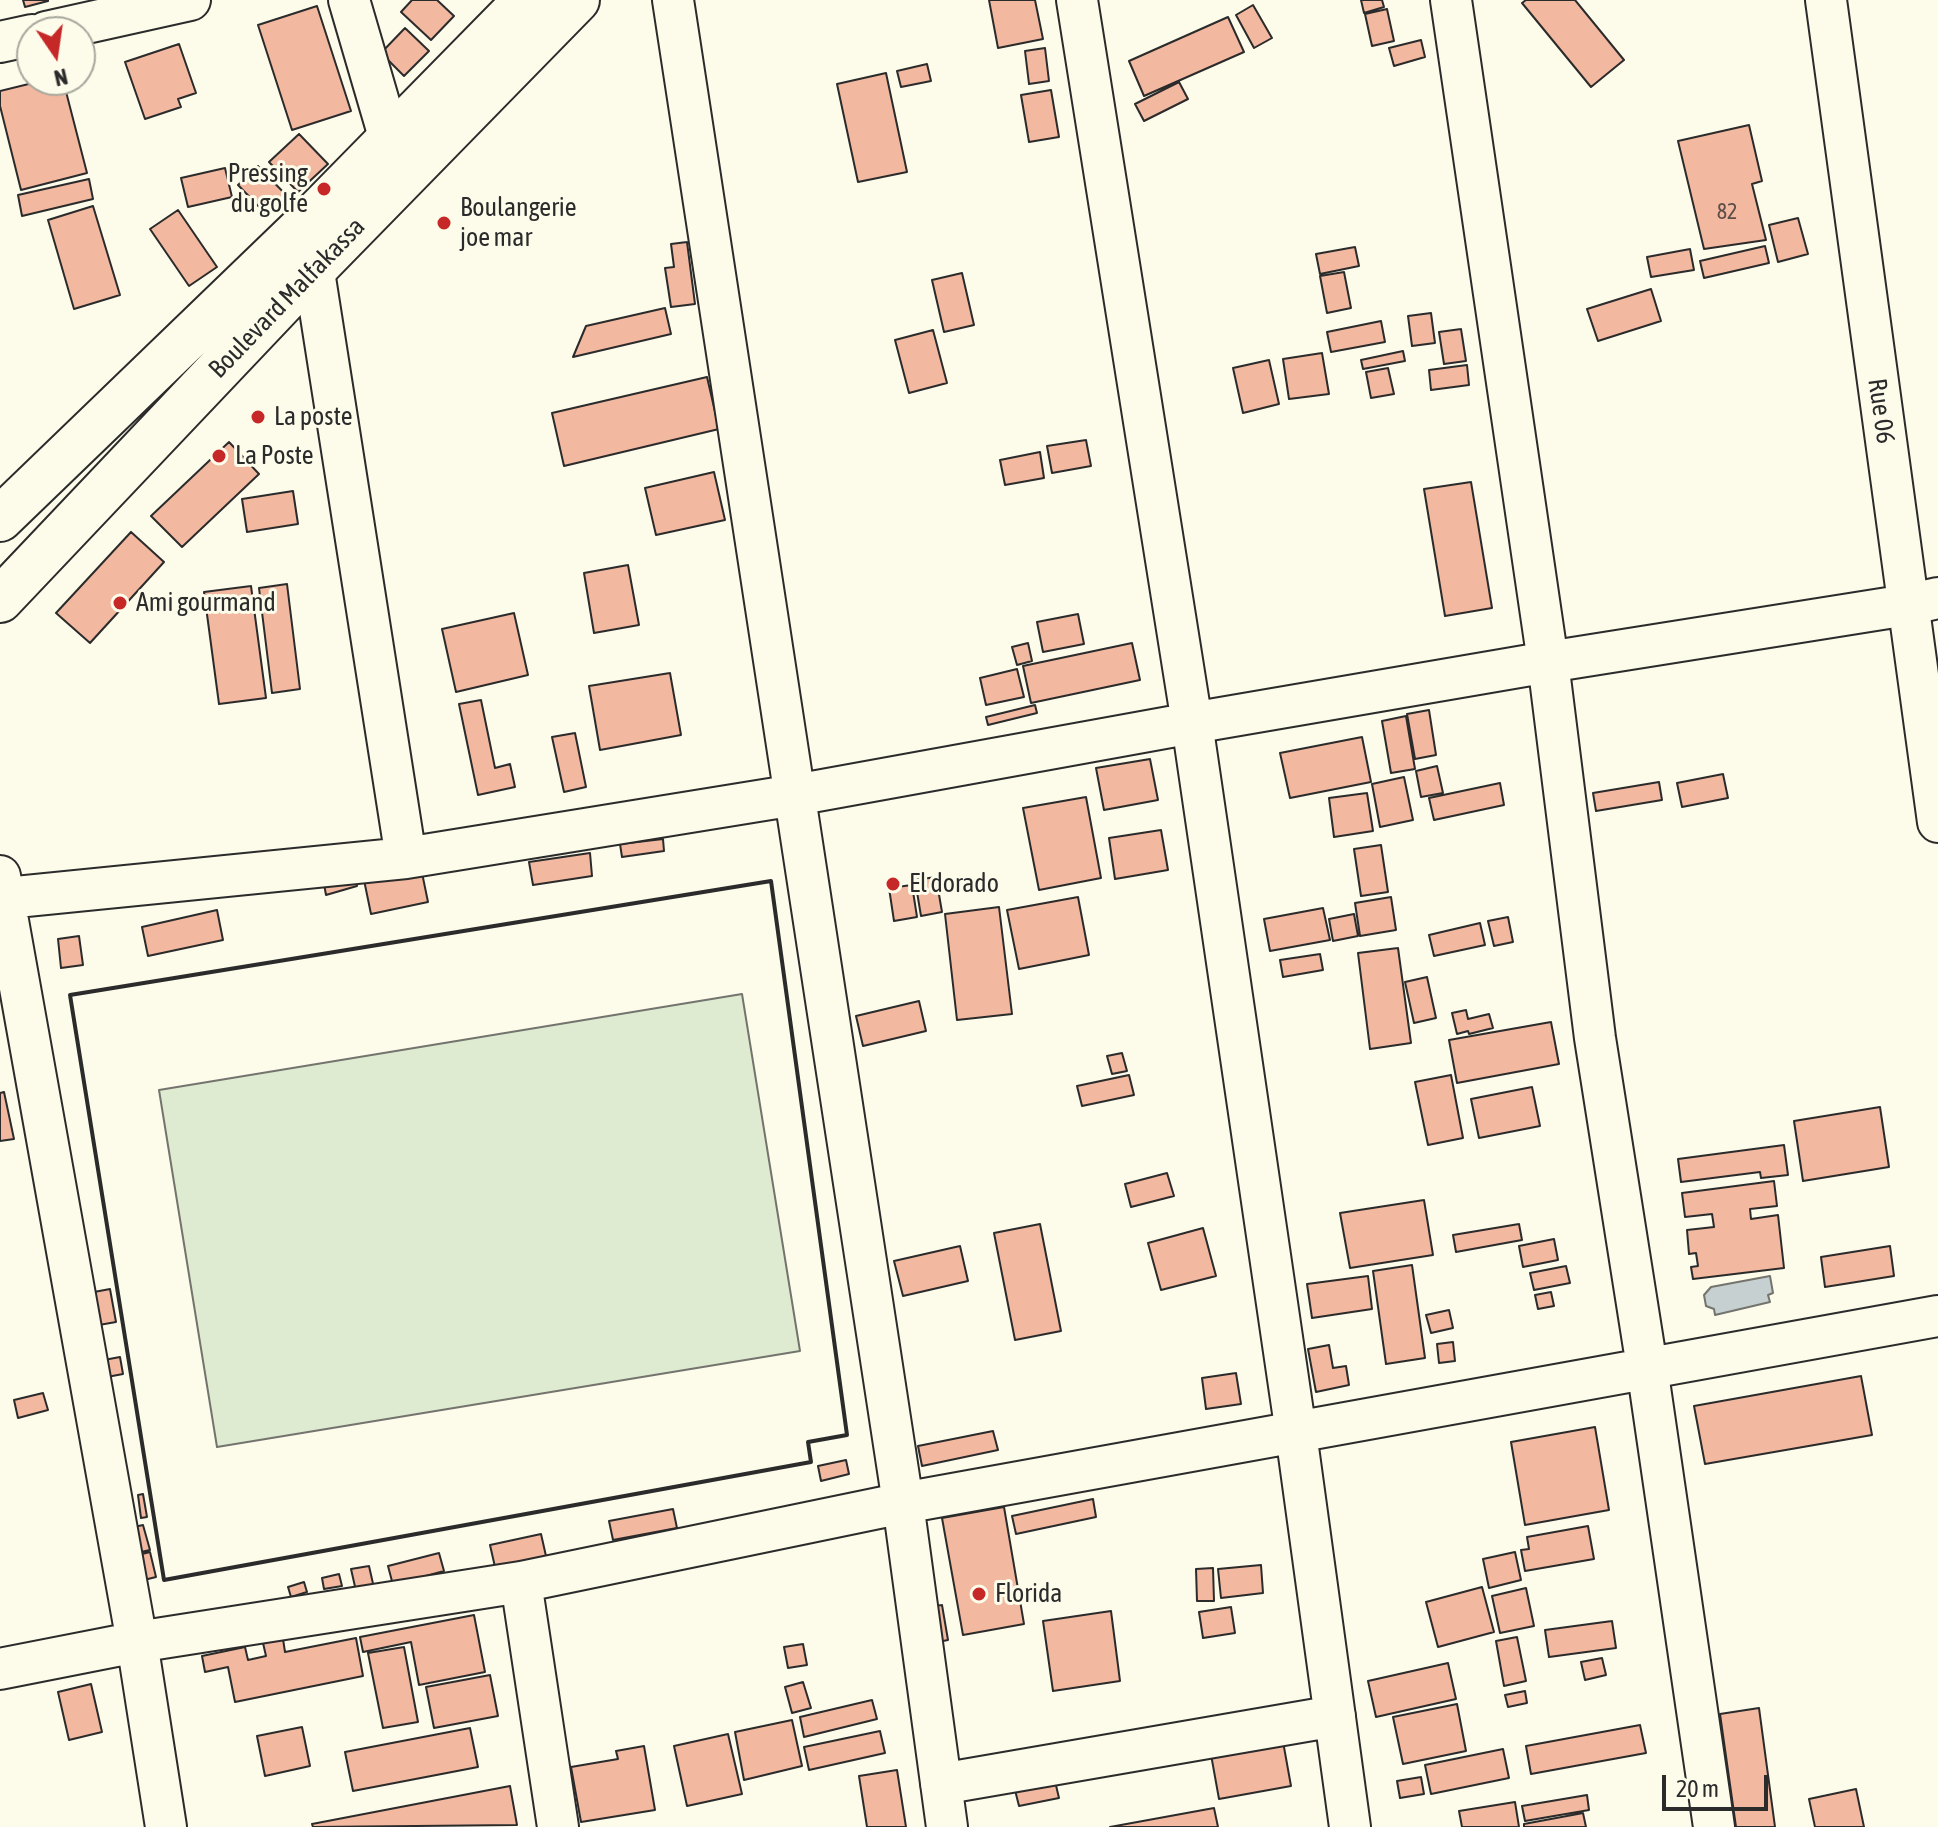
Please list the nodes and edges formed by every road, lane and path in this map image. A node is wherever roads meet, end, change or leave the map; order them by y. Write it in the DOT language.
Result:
graph roads {
  1 [pos="190,0"];
  2 [pos="349,0"];
  3 [pos="526,0"];
  4 [pos="577,0"];
  5 [pos="673,0"];
  6 [pos="1077,0"];
  7 [pos="1451,0"];
  8 [pos="1826,0"];
  9 [pos="96,21"];
  10 [pos="390,140"];
  11 [pos="307,223"];
  12 [pos="312,271"];
  13 [pos="0,519"];
  14 [pos="0,600"];
  15 [pos="1923,602"];
  16 [pos="1548,662"];
  17 [pos="1192,723"];
  18 [pos="795,795"];
  19 [pos="1938,822"];
  20 [pos="406,858"];
  21 [pos="3,887"];
  22 [pos="1938,1316"];
  23 [pos="1647,1367"];
  24 [pos="1296,1433"];
  25 [pos="903,1503"];
  26 [pos="521,1582"];
  27 [pos="137,1642"];
  28 [pos="0,1669"];
  29 [pos="1335,1716"];
  30 [pos="941,1784"];
  31 [pos="166,1827"];
  32 [pos="558,1827"];
  33 [pos="947,1827"];
  34 [pos="1350,1827"];
  35 [pos="1714,1827"];
  1 -- 9 [label="street"];
  2 -- 10 [label="street"];
  3 -- 10 [label="main road, Boulevard Malfakassa"];
  4 -- 12 [label="main road, Boulevard Malfakassa"];
  5 -- 18 [label="street"];
  6 -- 17 [label="street"];
  7 -- 16 [label="street"];
  8 -- 15 [label="street, Rue 06"];
  10 -- 11 [label="main road, Boulevard Malfakassa"];
  11 -- 12 [label="street"];
  11 -- 13 [label="main road, Boulevard Malfakassa"];
  12 -- 14 [label="main road, Boulevard Malfakassa"];
  12 -- 20 [label="street"];
  15 -- 16 [label="street"];
  15 -- 19 [label="street, Rue 06"];
  16 -- 17 [label="street"];
  16 -- 23 [label="street"];
  17 -- 18 [label="street"];
  17 -- 24 [label="street"];
  18 -- 20 [label="street"];
  18 -- 25 [label="street"];
  20 -- 21 [label="street"];
  21 -- 27 [label="street"];
  22 -- 23 [label="street"];
  23 -- 24 [label="street"];
  23 -- 35 [label="street"];
  24 -- 25 [label="street"];
  24 -- 29 [label="street"];
  25 -- 26 [label="street"];
  25 -- 30 [label="street"];
  26 -- 27 [label="street"];
  26 -- 32 [label="street"];
  27 -- 28 [label="street"];
  27 -- 31 [label="street"];
  29 -- 30 [label="street"];
  29 -- 34 [label="street"];
  30 -- 33 [label="street"];
}
